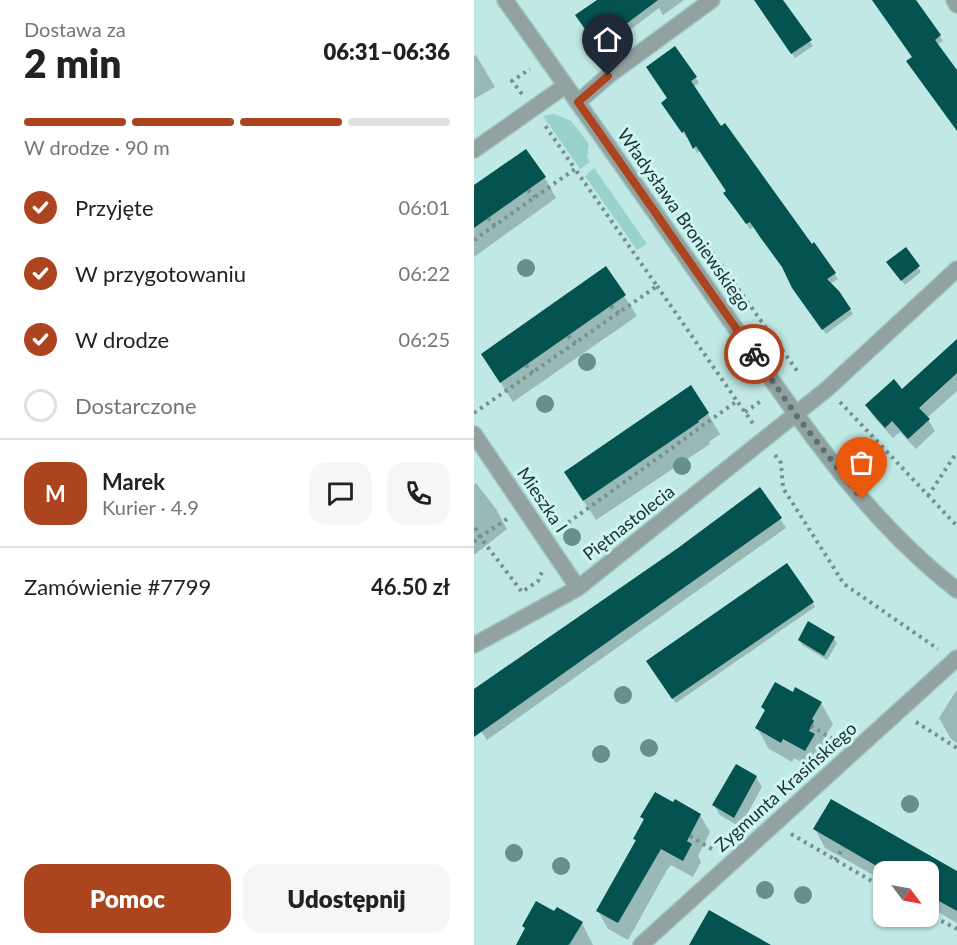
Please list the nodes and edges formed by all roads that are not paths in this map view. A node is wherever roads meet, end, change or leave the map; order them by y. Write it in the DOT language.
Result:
graph roads {
  1 [pos="505,0"];
  2 [pos="711,0"];
  3 [pos="954,0"];
  4 [pos="957,5"];
  5 [pos="565,86"];
  6 [pos="578,102"];
  7 [pos="474,150"];
  8 [pos="957,269"];
  9 [pos="796,415"];
  10 [pos="474,434"];
  11 [pos="579,588"];
  12 [pos="957,590"];
  13 [pos="474,645"];
  14 [pos="951,656"];
  15 [pos="641,945"];
  1 -- 5 [label="street, Władysława Broniewskiego"];
  2 -- 6 [label="street"];
  3 -- 4 [label="street"];
  5 -- 6 [label="street, Władysława Broniewskiego"];
  5 -- 7 [label="street"];
  6 -- 9 [label="street, Władysława Broniewskiego"];
  8 -- 9 [label="street, Piętnastolecia"];
  9 -- 11 [label="street, Piętnastolecia"];
  9 -- 12 [label="street, Władysława Broniewskiego"];
  10 -- 11 [label="street, Mieszka I"];
  11 -- 13 [label="street, Piętnastolecia"];
  14 -- 15 [label="street, Zygmunta Krasińskiego"];
}
